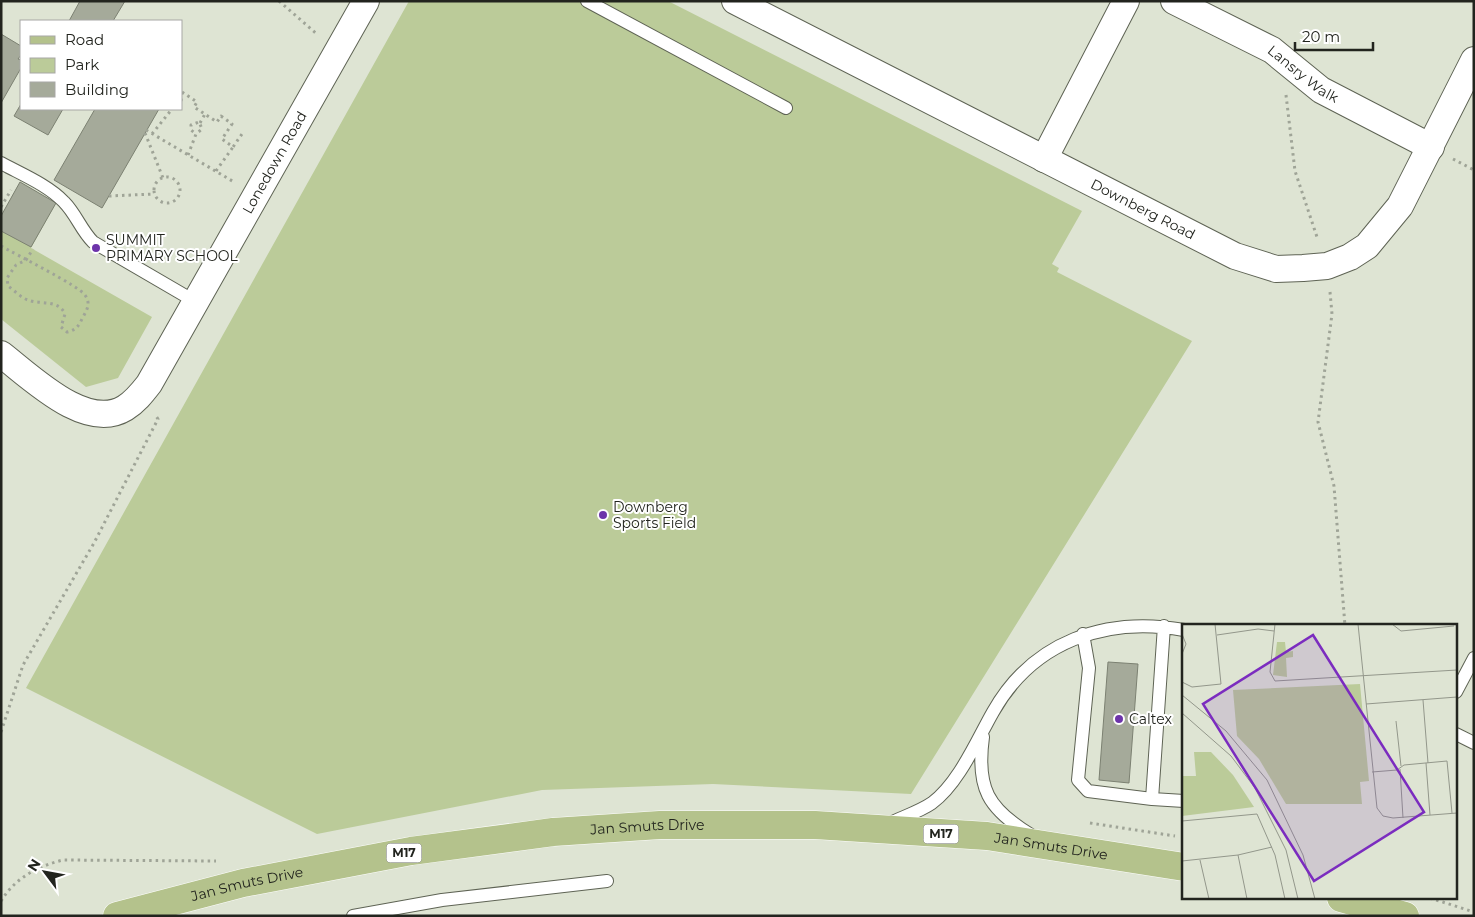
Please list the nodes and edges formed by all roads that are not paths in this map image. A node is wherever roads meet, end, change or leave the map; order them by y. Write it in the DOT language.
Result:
graph roads {
  1 [pos="366,1"];
  2 [pos="735,1"];
  3 [pos="1126,1"];
  4 [pos="1174,1"];
  5 [pos="596,3"];
  6 [pos="1474,60"];
  7 [pos="786,108"];
  8 [pos="1431,147"];
  9 [pos="1044,159"];
  10 [pos="1,163"];
  11 [pos="196,302"];
  12 [pos="1,354"];
  13 [pos="1164,626"];
  14 [pos="1182,630"];
  15 [pos="1083,634"];
  16 [pos="1474,658"];
  17 [pos="1458,688"];
  18 [pos="984,732"];
  19 [pos="1458,735"];
  20 [pos="1474,744"];
  21 [pos="1152,799"];
  22 [pos="1182,801"];
  23 [pos="876,830"];
  24 [pos="1045,844"];
  25 [pos="1182,867"];
  26 [pos="607,881"];
  27 [pos="1347,900"];
  28 [pos="117,916"];
  29 [pos="353,916"];
  30 [pos="1405,916"];
  1 -- 11 [label="street, Lonedown Road"];
  2 -- 9 [label="street, Downberg Road"];
  3 -- 9 [label="street"];
  4 -- 8 [label="street, Lansry Walk"];
  5 -- 7 [label="lane"];
  6 -- 8 [label="street, Downberg Road"];
  8 -- 9 [label="street, Downberg Road"];
  10 -- 11 [label="lane"];
  11 -- 12 [label="street, Lonedown Road"];
  13 -- 14 [label="lane"];
  13 -- 15 [label="lane"];
  13 -- 21 [label="lane"];
  15 -- 18 [label="lane"];
  15 -- 21 [label="lane"];
  16 -- 17 [label="lane"];
  18 -- 23 [label="lane"];
  18 -- 24 [label="lane"];
  19 -- 20 [label="lane"];
  21 -- 22 [label="lane"];
  23 -- 24 [label="main road, Jan Smuts Drive / M17"];
  23 -- 28 [label="main road, Jan Smuts Drive / M17"];
  24 -- 25 [label="main road, Jan Smuts Drive / M17"];
  26 -- 29 [label="lane"];
  27 -- 30 [label="main road"];
}
